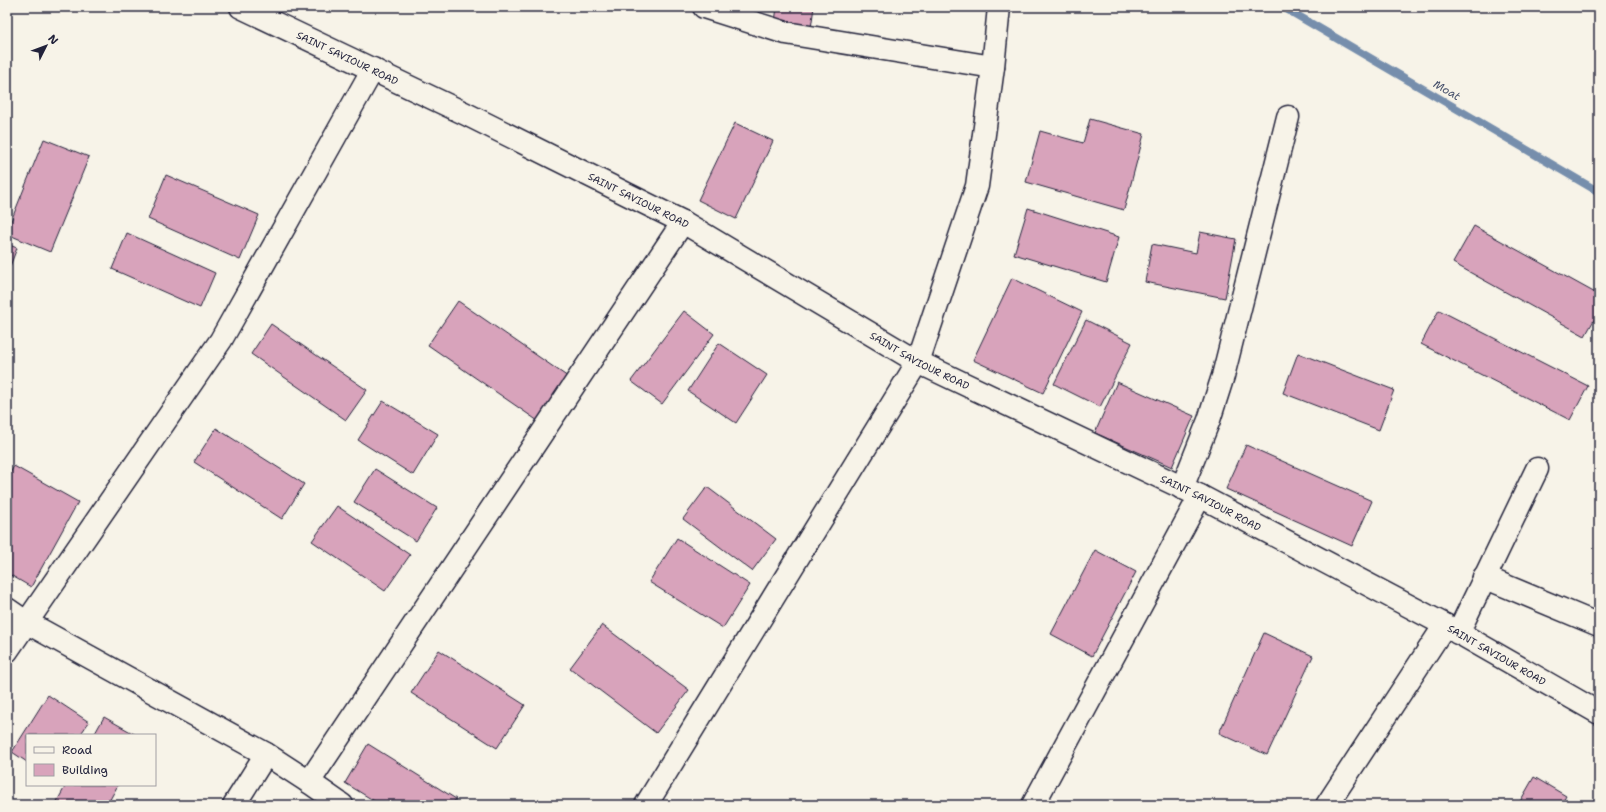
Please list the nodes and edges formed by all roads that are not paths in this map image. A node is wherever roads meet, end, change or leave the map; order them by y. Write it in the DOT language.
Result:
graph roads {
  1 [pos="241,7"];
  2 [pos="704,7"];
  3 [pos="999,7"];
  4 [pos="993,67"];
  5 [pos="373,69"];
  6 [pos="1288,117"];
  7 [pos="683,222"];
  8 [pos="918,362"];
  9 [pos="1538,468"];
  10 [pos="1191,492"];
  11 [pos="1484,577"];
  12 [pos="7,609"];
  13 [pos="26,622"];
  14 [pos="1599,625"];
  15 [pos="1452,629"];
  16 [pos="7,651"];
  17 [pos="1599,713"];
  18 [pos="266,754"];
  19 [pos="309,782"];
  20 [pos="234,805"];
  21 [pos="342,805"];
  22 [pos="646,805"];
  23 [pos="1033,805"];
  24 [pos="1327,805"];
  1 -- 5 [label="street, SAINT SAVIOUR ROAD"];
  2 -- 4 [label="street"];
  3 -- 4 [label="street"];
  4 -- 8 [label="street"];
  5 -- 7 [label="street, SAINT SAVIOUR ROAD"];
  5 -- 13 [label="street"];
  6 -- 10 [label="street"];
  7 -- 8 [label="street, SAINT SAVIOUR ROAD"];
  7 -- 19 [label="street"];
  8 -- 10 [label="street, SAINT SAVIOUR ROAD"];
  8 -- 22 [label="street"];
  9 -- 11 [label="street"];
  10 -- 15 [label="street, SAINT SAVIOUR ROAD"];
  10 -- 23 [label="street"];
  11 -- 14 [label="street"];
  11 -- 15 [label="street"];
  12 -- 13 [label="street"];
  13 -- 16 [label="street"];
  13 -- 18 [label="street"];
  15 -- 17 [label="street, SAINT SAVIOUR ROAD"];
  15 -- 24 [label="street"];
  18 -- 19 [label="street"];
  18 -- 20 [label="street"];
  19 -- 21 [label="street"];
}
